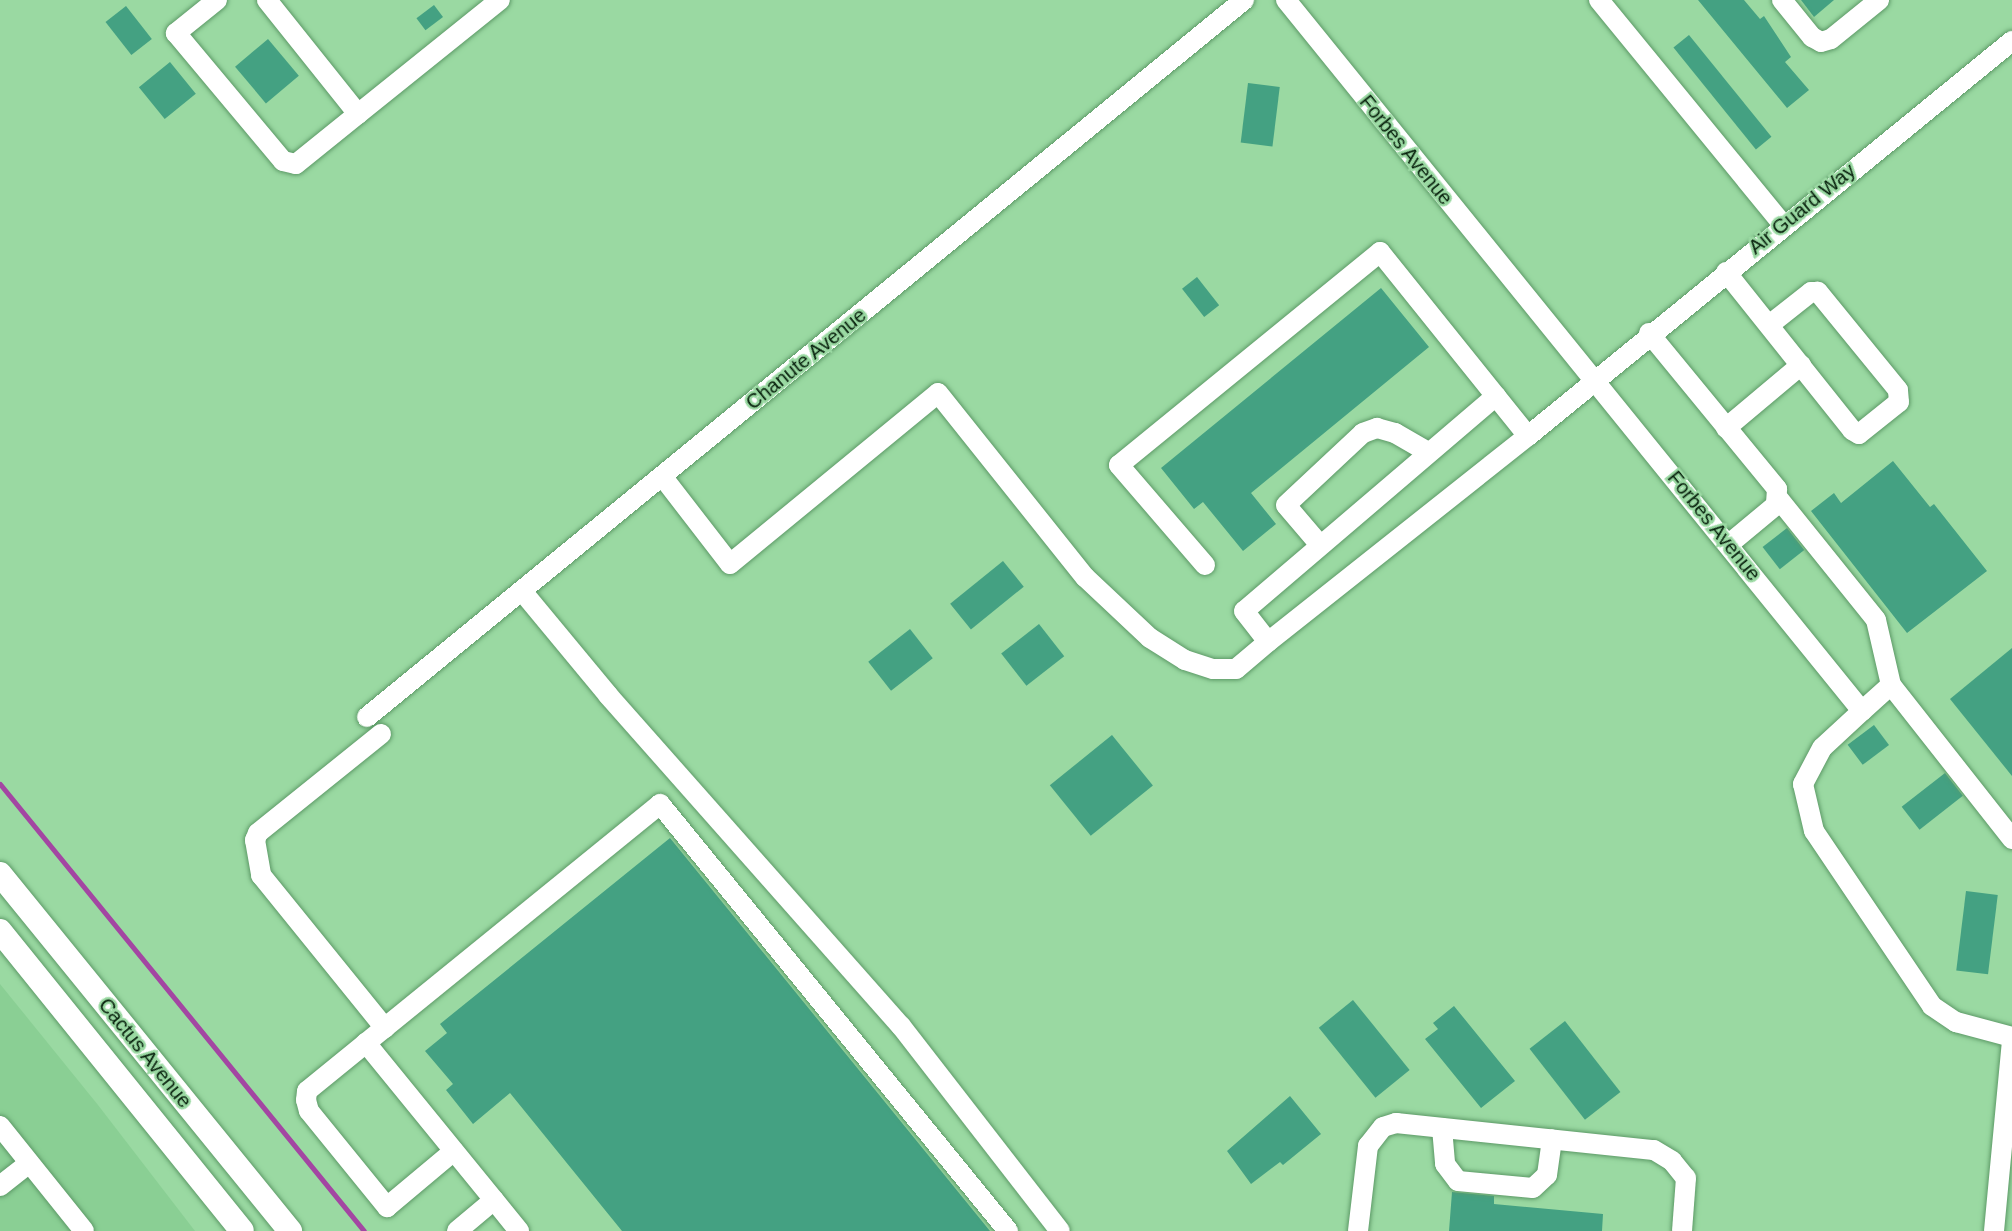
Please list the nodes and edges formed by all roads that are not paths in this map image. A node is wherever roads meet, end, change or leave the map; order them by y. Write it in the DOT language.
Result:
graph roads {
  1 [pos="217,0"];
  2 [pos="267,0"];
  3 [pos="500,0"];
  4 [pos="1244,0"];
  5 [pos="1286,0"];
  6 [pos="1782,0"];
  7 [pos="1879,0"];
  8 [pos="1609,3"];
  9 [pos="2012,41"];
  10 [pos="358,114"];
  11 [pos="1783,225"];
  12 [pos="1726,272"];
  13 [pos="1769,325"];
  14 [pos="1649,333"];
  15 [pos="1801,365"];
  16 [pos="1594,380"];
  17 [pos="1496,396"];
  18 [pos="1726,428"];
  19 [pos="1527,436"];
  20 [pos="1429,453"];
  21 [pos="662,476"];
  22 [pos="1778,498"];
  23 [pos="1729,544"];
  24 [pos="1320,545"];
  25 [pos="1205,565"];
  26 [pos="522,591"];
  27 [pos="1268,642"];
  28 [pos="1891,685"];
  29 [pos="1862,711"];
  30 [pos="367,717"];
  31 [pos="381,734"];
  32 [pos="2012,839"];
  33 [pos="0,874"];
  34 [pos="0,931"];
  35 [pos="385,1028"];
  36 [pos="2012,1039"];
  37 [pos="366,1043"];
  38 [pos="0,1126"];
  39 [pos="1442,1128"];
  40 [pos="1552,1139"];
  41 [pos="454,1151"];
  42 [pos="29,1162"];
  43 [pos="0,1186"];
  44 [pos="494,1200"];
  45 [pos="84,1231"];
  46 [pos="242,1231"];
  47 [pos="290,1231"];
  48 [pos="456,1231"];
  49 [pos="519,1231"];
  50 [pos="1008,1231"];
  51 [pos="1060,1231"];
  52 [pos="1358,1231"];
  53 [pos="1682,1231"];
  54 [pos="1994,1231"];
  1 -- 10 [label="street"];
  2 -- 10 [label="street"];
  3 -- 10 [label="street"];
  4 -- 21 [label="street, Chanute Avenue"];
  5 -- 16 [label="street, Forbes Avenue"];
  6 -- 7 [label="street"];
  8 -- 11 [label="street"];
  9 -- 11 [label="street, Air Guard Way"];
  11 -- 12 [label="street, Air Guard Way"];
  12 -- 13 [label="street"];
  12 -- 14 [label="street, Air Guard Way"];
  13 -- 15 [label="street"];
  13 -- 15 [label="street"];
  14 -- 16 [label="street, Air Guard Way"];
  14 -- 18 [label="street"];
  15 -- 18 [label="street"];
  16 -- 19 [label="street, Air Guard Way"];
  16 -- 23 [label="street, Forbes Avenue"];
  17 -- 19 [label="street"];
  17 -- 20 [label="street"];
  17 -- 25 [label="street"];
  18 -- 22 [label="street"];
  19 -- 27 [label="street, Air Guard Way"];
  20 -- 24 [label="street"];
  20 -- 24 [label="street"];
  21 -- 26 [label="street, Chanute Avenue"];
  21 -- 27 [label="street, Air Guard Way"];
  22 -- 23 [label="street"];
  22 -- 28 [label="street"];
  23 -- 29 [label="street, Forbes Avenue"];
  24 -- 27 [label="street"];
  26 -- 30 [label="street, Chanute Avenue"];
  26 -- 51 [label="street"];
  28 -- 29 [label="street"];
  28 -- 32 [label="street"];
  29 -- 36 [label="street"];
  31 -- 35 [label="street"];
  33 -- 47 [label="main road, Cactus Avenue"];
  34 -- 46 [label="main road, Cactus Avenue"];
  35 -- 37 [label="street"];
  35 -- 50 [label="street"];
  36 -- 54 [label="street"];
  37 -- 41 [label="street"];
  37 -- 41 [label="street"];
  38 -- 42 [label="street"];
  39 -- 40 [label="street"];
  39 -- 40 [label="street"];
  39 -- 52 [label="street"];
  40 -- 53 [label="street"];
  41 -- 44 [label="street"];
  42 -- 43 [label="street"];
  42 -- 45 [label="street"];
  44 -- 48 [label="street"];
  44 -- 49 [label="street"];
}
